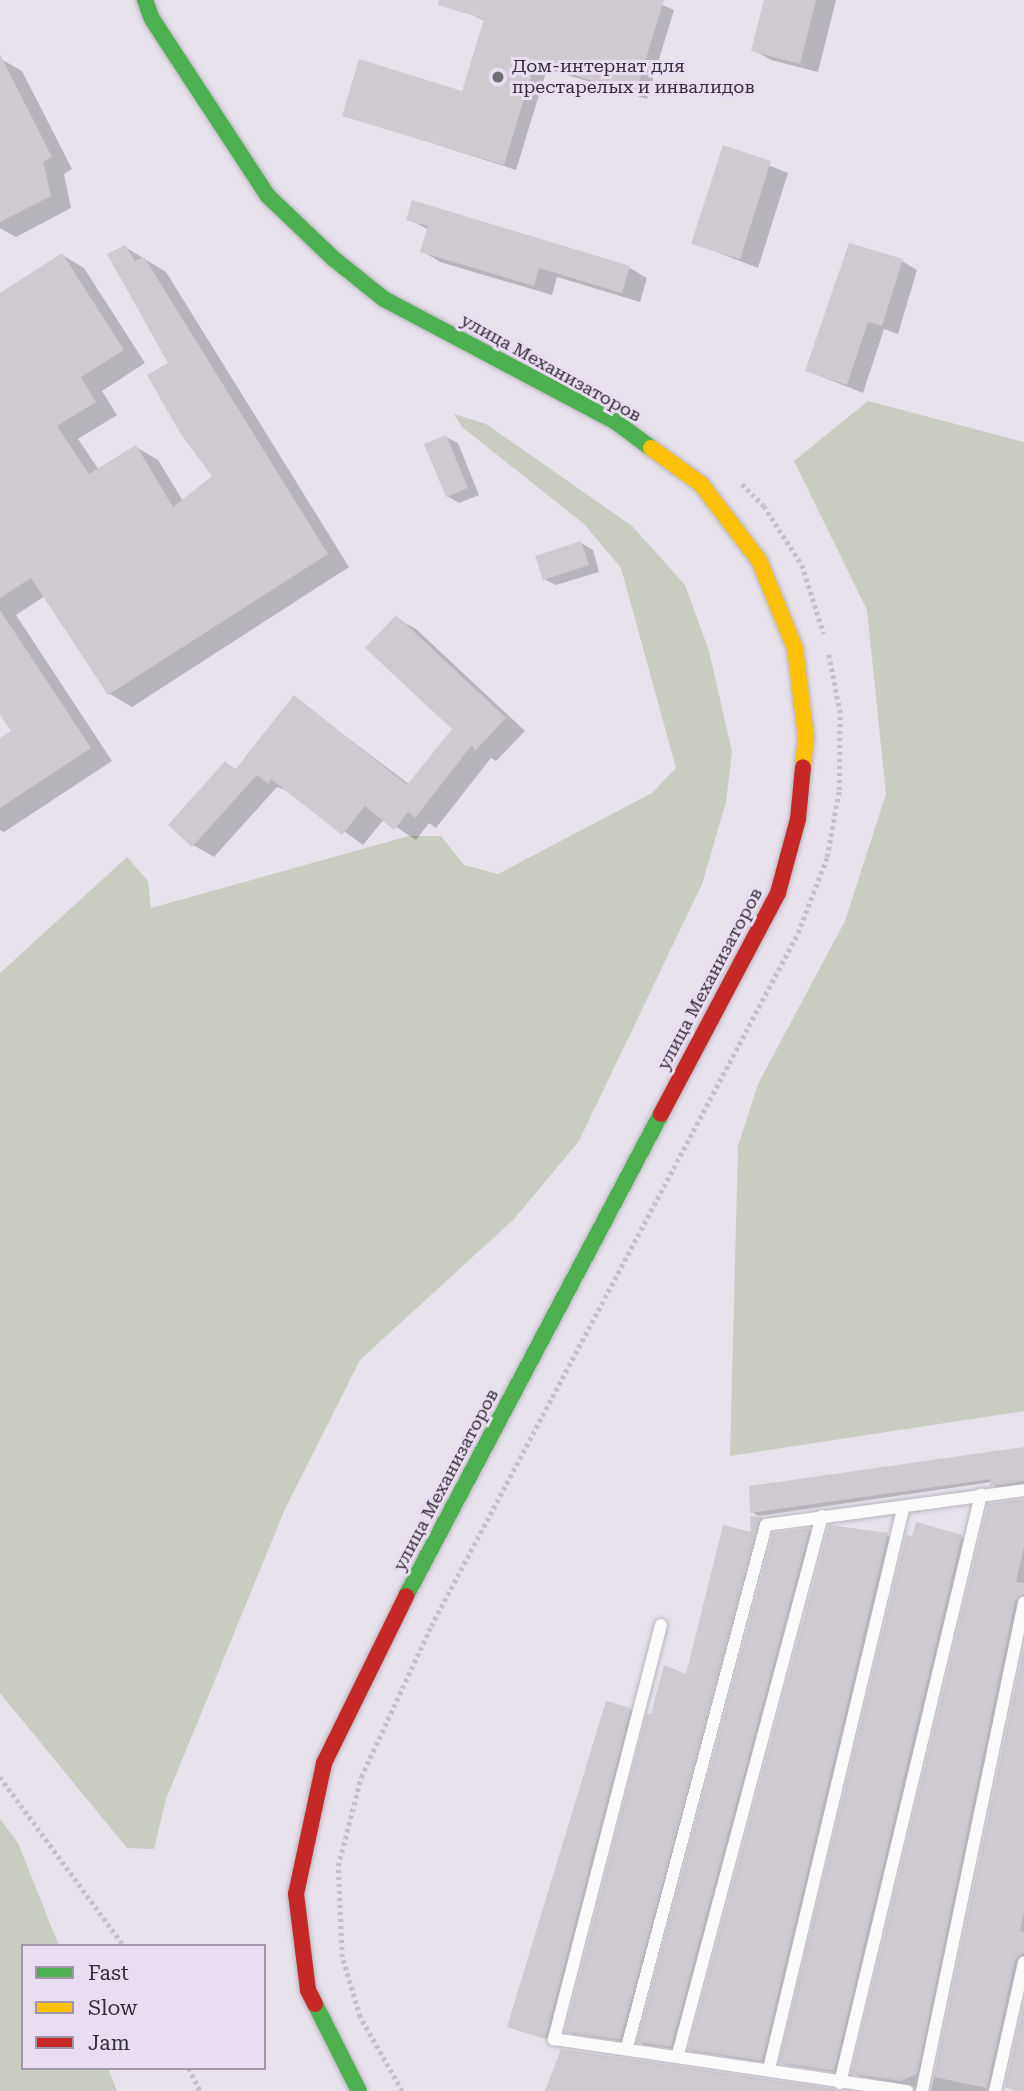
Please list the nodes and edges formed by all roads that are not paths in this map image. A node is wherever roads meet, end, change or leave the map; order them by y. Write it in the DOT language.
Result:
graph roads {
  1 [pos="145,0"];
  2 [pos="1024,1490"];
  3 [pos="981,1495"];
  4 [pos="903,1509"];
  5 [pos="822,1516"];
  6 [pos="1024,1603"];
  7 [pos="661,1625"];
  8 [pos="1024,1962"];
  9 [pos="627,2047"];
  10 [pos="678,2054"];
  11 [pos="769,2069"];
  12 [pos="840,2083"];
  13 [pos="359,2091"];
  14 [pos="906,2091"];
  15 [pos="922,2091"];
  16 [pos="995,2091"];
  1 -- 13 [label="main road, улица Механизаторов"];
  2 -- 3 [label="lane"];
  3 -- 4 [label="lane"];
  3 -- 12 [label="lane"];
  4 -- 5 [label="lane"];
  4 -- 11 [label="lane"];
  5 -- 9 [label="lane"];
  5 -- 10 [label="lane"];
  6 -- 15 [label="lane"];
  7 -- 9 [label="lane"];
  8 -- 16 [label="lane"];
  9 -- 10 [label="lane"];
  10 -- 11 [label="lane"];
  11 -- 12 [label="lane"];
  12 -- 14 [label="lane"];
}
